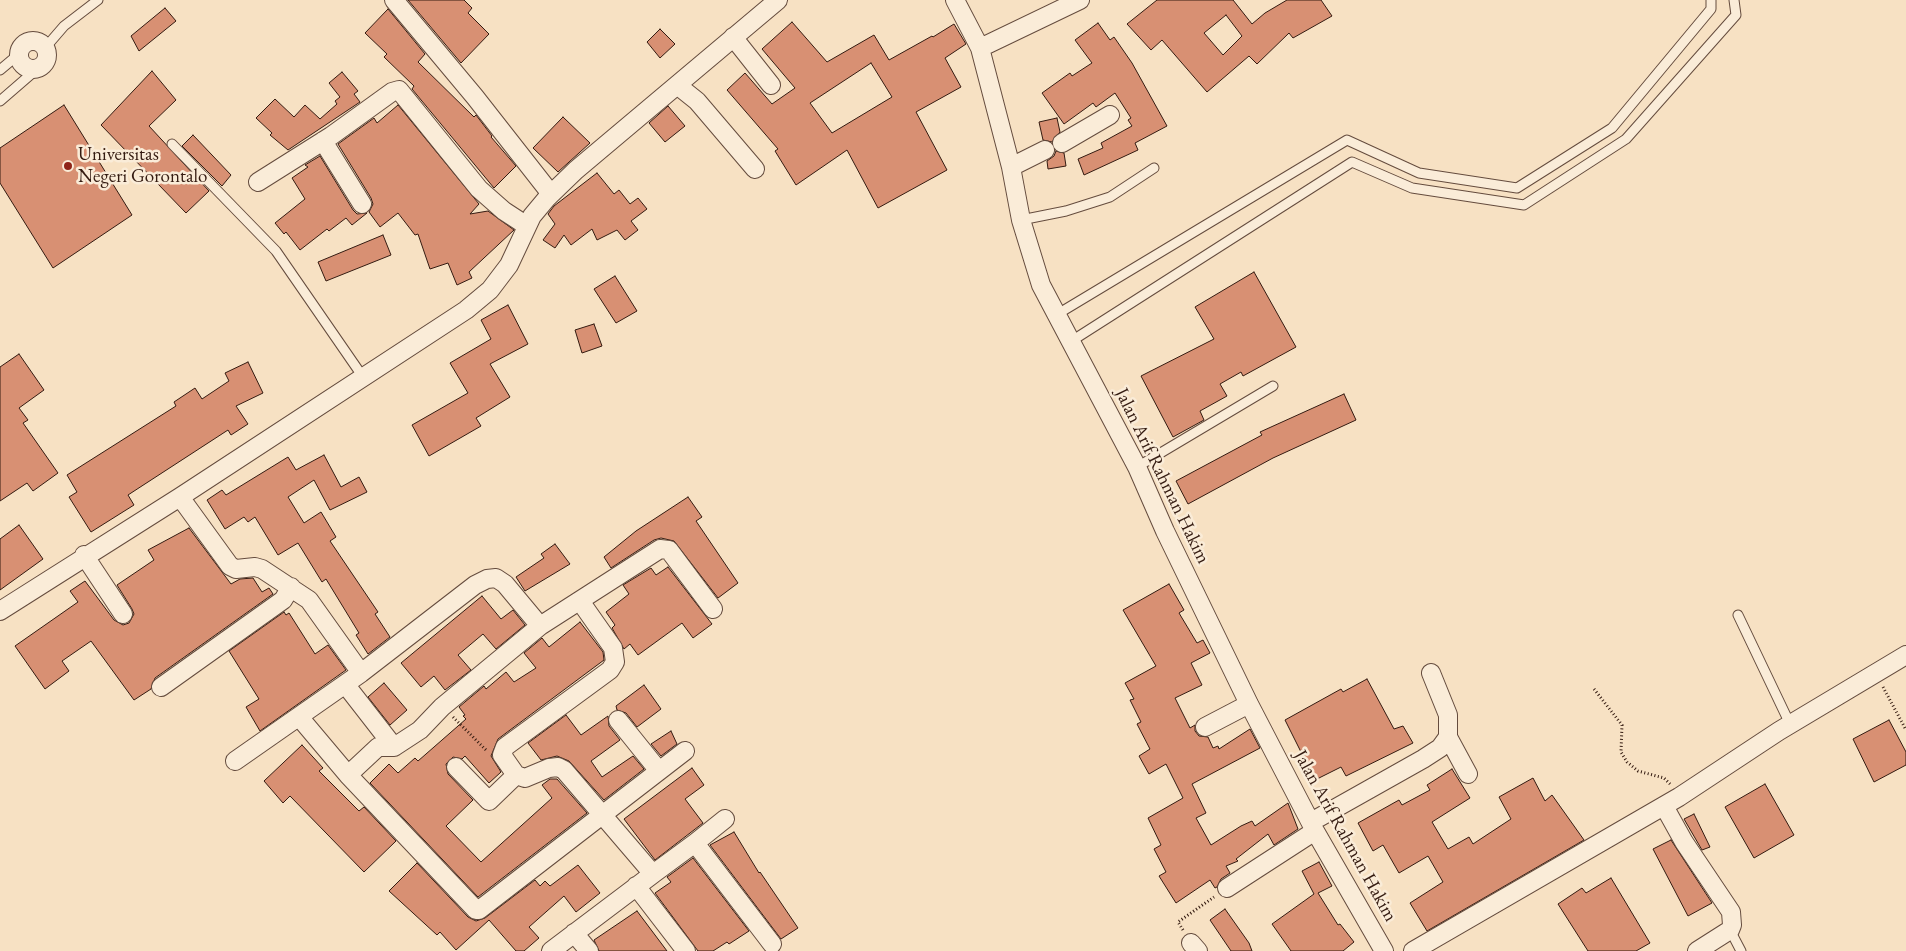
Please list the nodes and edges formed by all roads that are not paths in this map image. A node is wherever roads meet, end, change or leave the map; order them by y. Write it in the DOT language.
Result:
graph roads {
  1 [pos="98,0"];
  2 [pos="394,0"];
  3 [pos="778,0"];
  4 [pos="955,0"];
  5 [pos="1080,0"];
  6 [pos="1711,0"];
  7 [pos="1734,0"];
  8 [pos="733,37"];
  9 [pos="45,48"];
  10 [pos="980,48"];
  11 [pos="19,54"];
  12 [pos="0,70"];
  13 [pos="36,70"];
  14 [pos="677,85"];
  15 [pos="771,85"];
  16 [pos="0,100"];
  17 [pos="1110,116"];
  18 [pos="323,141"];
  19 [pos="1062,143"];
  20 [pos="172,144"];
  21 [pos="1045,150"];
  22 [pos="1011,167"];
  23 [pos="1154,168"];
  24 [pos="754,169"];
  25 [pos="258,182"];
  26 [pos="551,194"];
  27 [pos="362,204"];
  28 [pos="1021,220"];
  29 [pos="527,226"];
  30 [pos="1056,315"];
  31 [pos="1069,342"];
  32 [pos="363,377"];
  33 [pos="1273,386"];
  34 [pos="1137,467"];
  35 [pos="180,497"];
  36 [pos="84,555"];
  37 [pos="291,588"];
  38 [pos="580,601"];
  39 [pos="712,609"];
  40 [pos="0,611"];
  41 [pos="123,614"];
  42 [pos="1738,615"];
  43 [pos="540,626"];
  44 [pos="1906,655"];
  45 [pos="361,673"];
  46 [pos="1430,673"];
  47 [pos="345,684"];
  48 [pos="161,687"];
  49 [pos="1249,704"];
  50 [pos="300,718"];
  51 [pos="618,720"];
  52 [pos="1790,724"];
  53 [pos="1205,727"];
  54 [pos="1448,737"];
  55 [pos="394,747"];
  56 [pos="685,751"];
  57 [pos="234,761"];
  58 [pos="456,767"];
  59 [pos="512,769"];
  60 [pos="659,771"];
  61 [pos="348,774"];
  62 [pos="1468,774"];
  63 [pos="1664,806"];
  64 [pos="602,815"];
  65 [pos="725,819"];
  66 [pos="1313,827"];
  67 [pos="695,843"];
  68 [pos="653,874"];
  69 [pos="636,886"];
  70 [pos="1227,888"];
  71 [pos="1730,930"];
  72 [pos="574,933"];
  73 [pos="772,944"];
  74 [pos="551,951"];
  75 [pos="589,951"];
  76 [pos="686,951"];
  77 [pos="1384,951"];
  78 [pos="1413,951"];
  79 [pos="1697,951"];
  80 [pos="1741,951"];
  1 -- 9 [label="lane"];
  2 -- 26 [label="street"];
  3 -- 8 [label="street"];
  4 -- 10 [label="street, Jalan Arif Rahman Hakim"];
  5 -- 10 [label="street"];
  6 -- 30 [label="lane"];
  7 -- 31 [label="lane"];
  8 -- 14 [label="street"];
  8 -- 15 [label="street"];
  9 -- 11 [label="street"];
  9 -- 13 [label="street"];
  10 -- 22 [label="street, Jalan Arif Rahman Hakim"];
  11 -- 12 [label="lane"];
  11 -- 13 [label="street"];
  13 -- 16 [label="lane"];
  14 -- 24 [label="street"];
  14 -- 26 [label="street"];
  17 -- 19 [label="street"];
  18 -- 25 [label="street"];
  18 -- 27 [label="street"];
  18 -- 29 [label="street"];
  20 -- 32 [label="lane"];
  21 -- 22 [label="street"];
  22 -- 28 [label="street, Jalan Arif Rahman Hakim"];
  23 -- 28 [label="lane"];
  26 -- 29 [label="street"];
  28 -- 30 [label="street, Jalan Arif Rahman Hakim"];
  29 -- 32 [label="street"];
  30 -- 31 [label="street, Jalan Arif Rahman Hakim"];
  31 -- 34 [label="street, Jalan Arif Rahman Hakim"];
  32 -- 35 [label="street"];
  33 -- 34 [label="lane"];
  34 -- 49 [label="street, Jalan Arif Rahman Hakim"];
  35 -- 36 [label="street"];
  35 -- 37 [label="street"];
  36 -- 40 [label="street"];
  36 -- 41 [label="street"];
  37 -- 45 [label="street"];
  37 -- 48 [label="street"];
  38 -- 39 [label="street"];
  38 -- 43 [label="street"];
  38 -- 59 [label="street"];
  42 -- 52 [label="lane"];
  43 -- 45 [label="street"];
  43 -- 55 [label="street"];
  44 -- 52 [label="street"];
  45 -- 47 [label="street"];
  46 -- 54 [label="street"];
  47 -- 50 [label="street"];
  47 -- 55 [label="street"];
  49 -- 53 [label="street"];
  49 -- 66 [label="street, Jalan Arif Rahman Hakim"];
  50 -- 57 [label="street"];
  50 -- 61 [label="street"];
  51 -- 60 [label="street"];
  52 -- 63 [label="street"];
  54 -- 62 [label="street"];
  54 -- 66 [label="street"];
  55 -- 61 [label="street"];
  56 -- 60 [label="street"];
  58 -- 59 [label="street"];
  59 -- 64 [label="street"];
  60 -- 64 [label="street"];
  61 -- 64 [label="street"];
  63 -- 71 [label="street"];
  63 -- 78 [label="street"];
  64 -- 68 [label="street"];
  65 -- 67 [label="street"];
  66 -- 70 [label="street"];
  66 -- 77 [label="street, Jalan Arif Rahman Hakim"];
  67 -- 68 [label="street"];
  67 -- 73 [label="street"];
  68 -- 69 [label="street"];
  69 -- 72 [label="street"];
  69 -- 76 [label="street"];
  71 -- 79 [label="street"];
  71 -- 80 [label="lane"];
  72 -- 74 [label="street"];
  72 -- 75 [label="street"];
}
